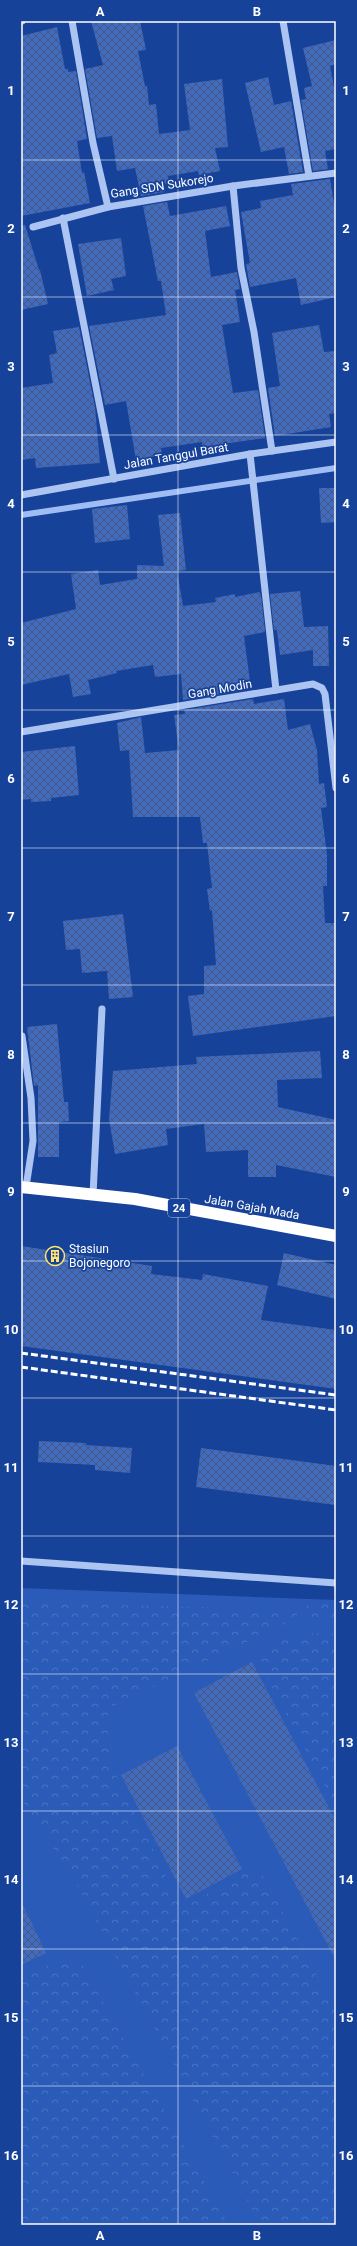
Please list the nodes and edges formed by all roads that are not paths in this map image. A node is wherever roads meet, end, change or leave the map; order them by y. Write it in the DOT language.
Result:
graph roads {
  1 [pos="72,21"];
  2 [pos="283,21"];
  3 [pos="336,173"];
  4 [pos="309,176"];
  5 [pos="233,186"];
  6 [pos="108,207"];
  7 [pos="63,218"];
  8 [pos="32,227"];
  9 [pos="336,442"];
  10 [pos="272,451"];
  11 [pos="250,454"];
  12 [pos="114,479"];
  13 [pos="21,495"];
  14 [pos="276,690"];
  15 [pos="21,732"];
  16 [pos="336,788"];
  17 [pos="102,1009"];
  18 [pos="22,1036"];
  19 [pos="23,1187"];
  20 [pos="93,1195"];
  21 [pos="336,1236"];
  22 [pos="21,1561"];
  23 [pos="336,1583"];
  1 -- 6 [label="street, Gang SDN Sukorejo"];
  2 -- 4 [label="street"];
  3 -- 4 [label="street, Gang SDN Sukorejo"];
  4 -- 5 [label="street, Gang SDN Sukorejo"];
  5 -- 6 [label="street, Gang SDN Sukorejo"];
  5 -- 10 [label="street"];
  6 -- 7 [label="street"];
  7 -- 8 [label="street"];
  7 -- 12 [label="street"];
  9 -- 10 [label="street, Jalan Tanggul Barat"];
  10 -- 11 [label="street, Jalan Tanggul Barat"];
  11 -- 12 [label="street, Jalan Tanggul Barat"];
  11 -- 14 [label="street"];
  12 -- 13 [label="street, Jalan Tanggul Barat"];
  14 -- 15 [label="street, Gang Modin"];
  14 -- 16 [label="street, Gang Modin"];
  17 -- 20 [label="street"];
  18 -- 19 [label="street"];
  19 -- 20 [label="highway, Jalan Gajah Mada / 24"];
  20 -- 21 [label="highway, Jalan Gajah Mada / 24"];
  22 -- 23 [label="street"];
}
